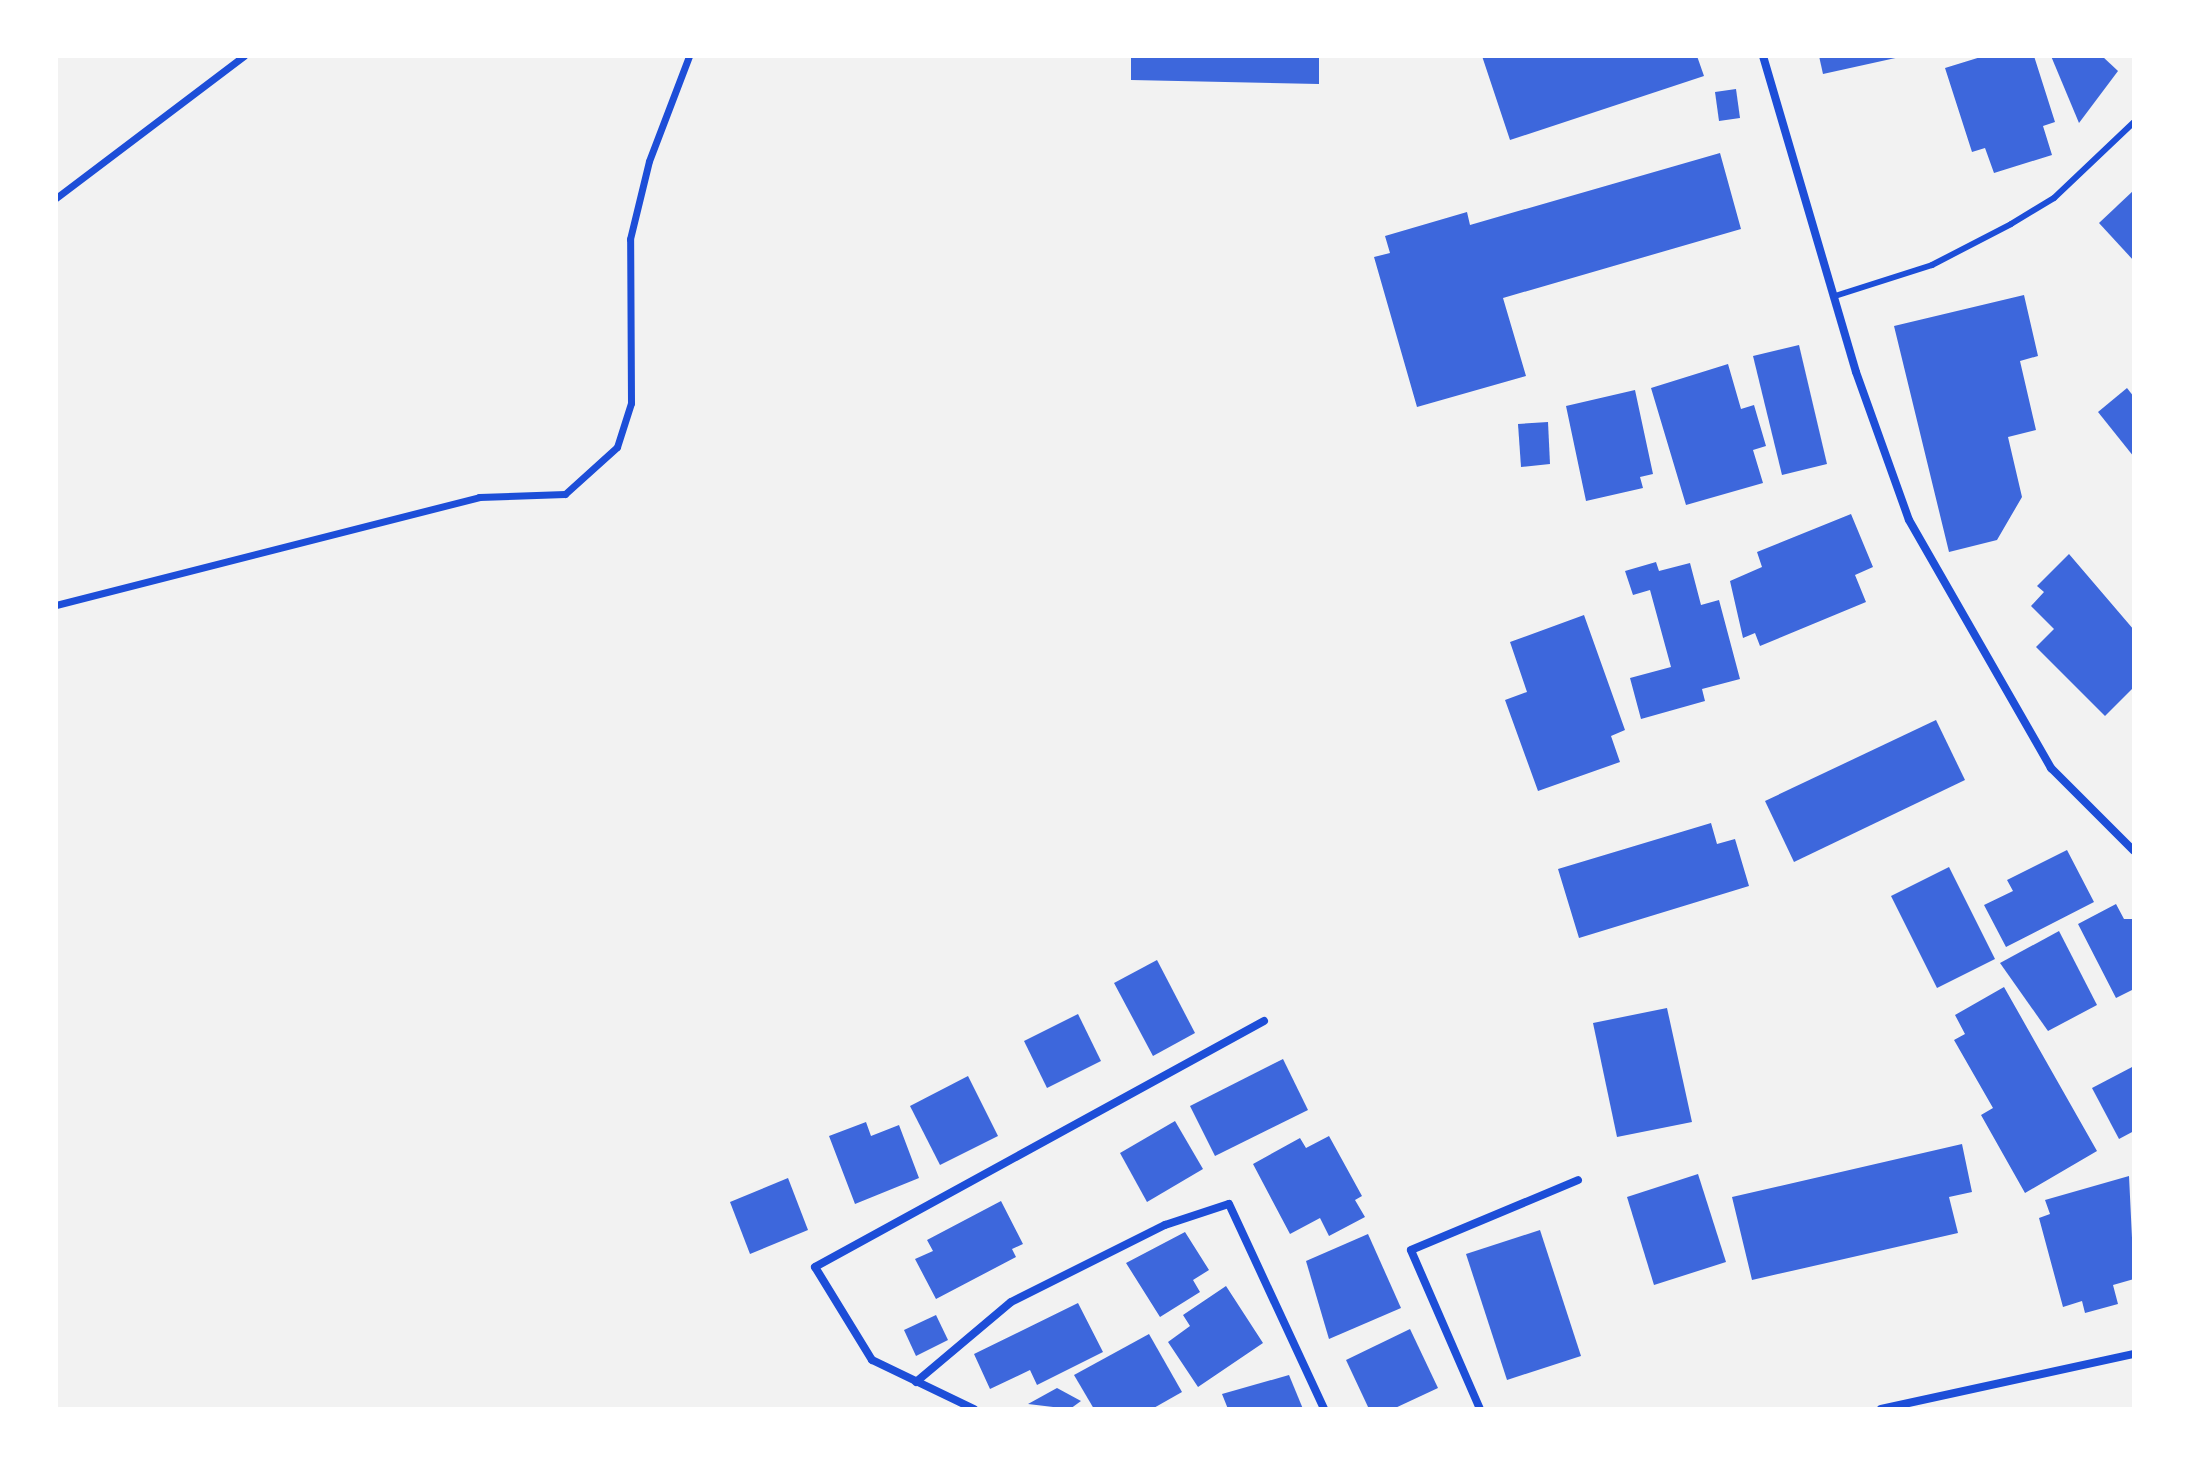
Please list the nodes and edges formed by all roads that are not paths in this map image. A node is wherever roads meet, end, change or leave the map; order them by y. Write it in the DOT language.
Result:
graph roads {
  1 [pos="244,56"];
  2 [pos="689,56"];
  3 [pos="1763,56"];
  4 [pos="2134,122"];
  5 [pos="56,198"];
  6 [pos="1835,296"];
  7 [pos="56,605"];
  8 [pos="2134,851"];
  9 [pos="1264,1021"];
  10 [pos="1578,1180"];
  11 [pos="2134,1354"];
  12 [pos="916,1382"];
  13 [pos="974,1409"];
  14 [pos="1324,1409"];
  15 [pos="1480,1409"];
  16 [pos="1881,1409"];
  1 -- 5 [label="street"];
  2 -- 7 [label="street"];
  3 -- 6 [label="street"];
  4 -- 6 [label="lane"];
  6 -- 8 [label="street"];
  9 -- 12 [label="street"];
  10 -- 15 [label="street"];
  11 -- 16 [label="street"];
  12 -- 13 [label="street"];
  12 -- 14 [label="street"];
}
